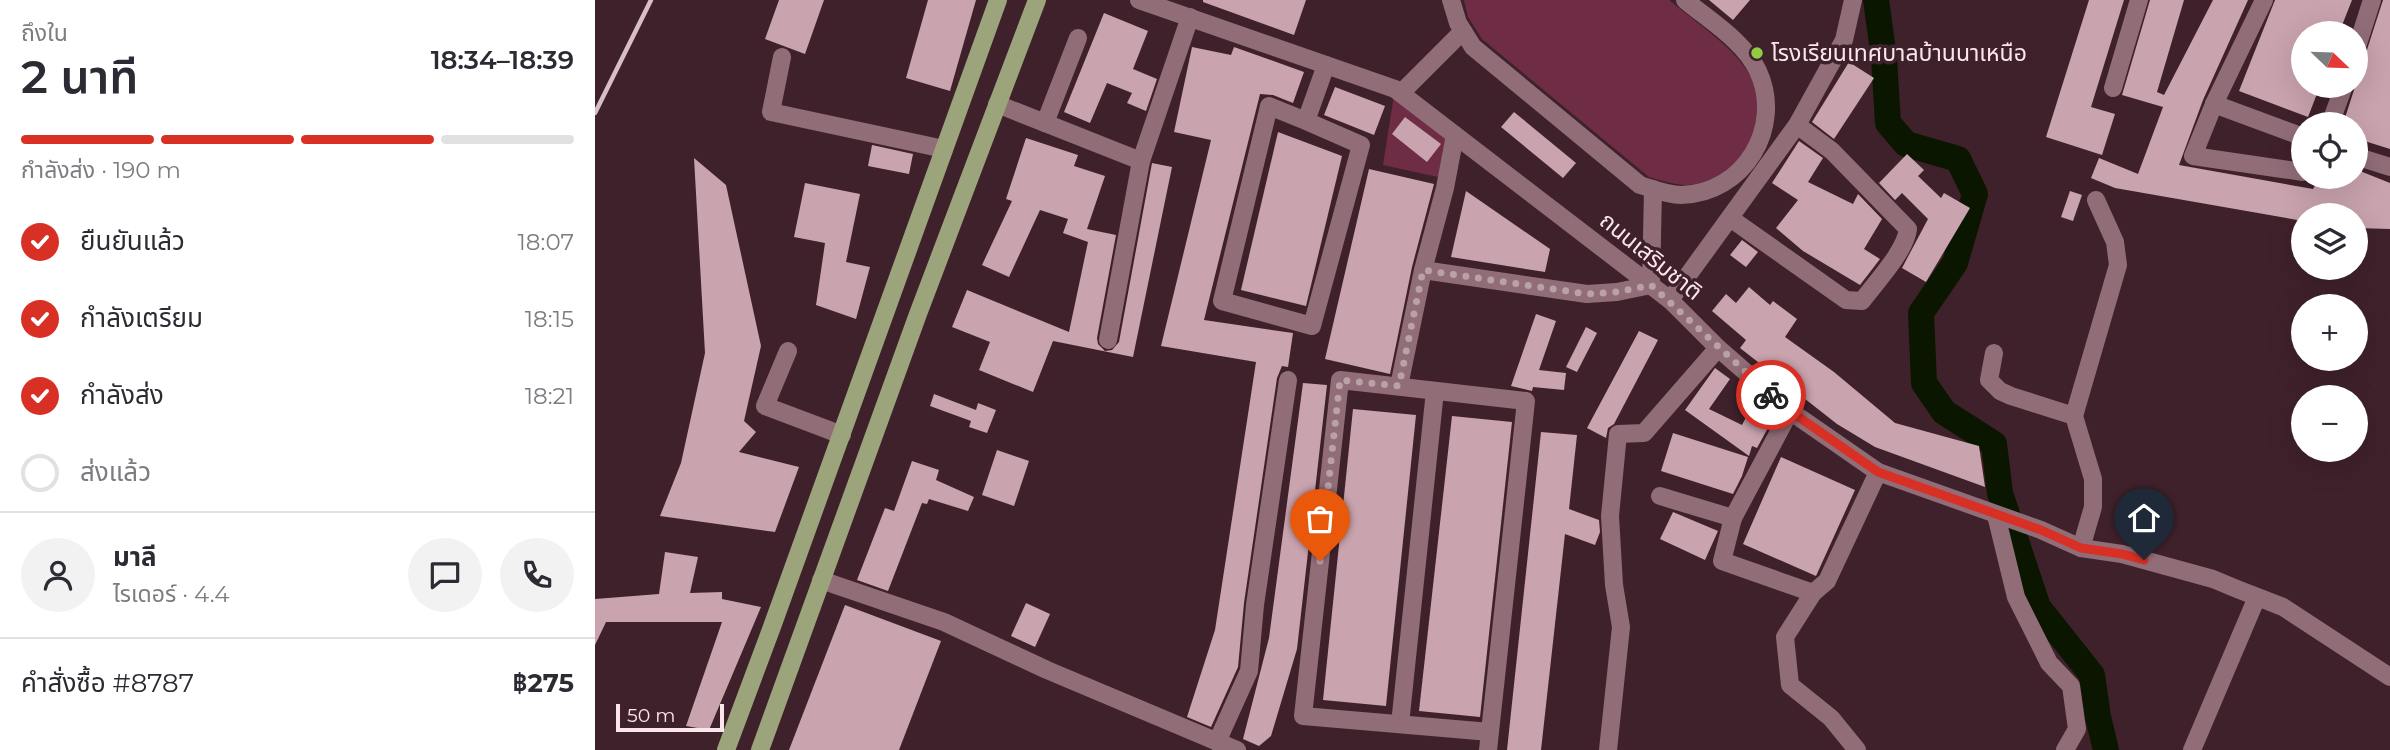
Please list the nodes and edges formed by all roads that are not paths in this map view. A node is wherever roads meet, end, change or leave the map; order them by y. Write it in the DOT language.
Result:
graph roads {
  1 [pos="998,0"];
  2 [pos="1037,0"];
  3 [pos="1139,0"];
  4 [pos="1451,0"];
  5 [pos="1685,0"];
  6 [pos="1853,0"];
  7 [pos="2139,0"];
  8 [pos="2263,0"];
  9 [pos="2372,0"];
  10 [pos="1190,17"];
  11 [pos="2365,21"];
  12 [pos="1463,31"];
  13 [pos="1078,38"];
  14 [pos="782,57"];
  15 [pos="1326,65"];
  16 [pos="2113,88"];
  17 [pos="1401,93"];
  18 [pos="997,104"];
  19 [pos="2214,104"];
  20 [pos="1306,121"];
  21 [pos="1045,123"];
  22 [pos="1797,125"];
  23 [pos="2291,133"];
  24 [pos="1455,135"];
  25 [pos="944,149"];
  26 [pos="2368,160"];
  27 [pos="1141,161"];
  28 [pos="2390,167"];
  29 [pos="2291,170"];
  30 [pos="1653,189"];
  31 [pos="2096,200"];
  32 [pos="1730,218"];
  33 [pos="1423,270"];
  34 [pos="1651,285"];
  35 [pos="1670,300"];
  36 [pos="1108,340"];
  37 [pos="1719,348"];
  38 [pos="788,351"];
  39 [pos="1994,353"];
  40 [pos="1288,380"];
  41 [pos="1399,386"];
  42 [pos="1435,391"];
  43 [pos="1790,411"];
  44 [pos="2074,416"];
  45 [pos="842,435"];
  46 [pos="1878,472"];
  47 [pos="1660,496"];
  48 [pos="1996,515"];
  49 [pos="1734,518"];
  50 [pos="2081,548"];
  51 [pos="821,580"];
  52 [pos="1813,593"];
  53 [pos="2257,597"];
  54 [pos="2390,677"];
  55 [pos="1400,724"];
  56 [pos="1217,741"];
  57 [pos="1489,741"];
  58 [pos="726,750"];
  59 [pos="760,750"];
  60 [pos="1237,750"];
  61 [pos="1608,750"];
  62 [pos="1857,750"];
  63 [pos="2065,750"];
  64 [pos="2192,750"];
  1 -- 25 [label="main road"];
  2 -- 18 [label="main road"];
  3 -- 10 [label="street, ถนนเสริมชาติ"];
  4 -- 12 [label="street"];
  5 -- 30 [label="street"];
  6 -- 22 [label="street"];
  7 -- 16 [label="street"];
  8 -- 19 [label="street"];
  9 -- 11 [label="street"];
  10 -- 15 [label="street, ถนนเสริมชาติ"];
  10 -- 27 [label="street"];
  12 -- 17 [label="street"];
  12 -- 30 [label="street"];
  13 -- 21 [label="street"];
  14 -- 25 [label="street"];
  15 -- 17 [label="street, ถนนเสริมชาติ"];
  15 -- 20 [label="street"];
  17 -- 24 [label="street, ถนนเสริมชาติ"];
  18 -- 21 [label="street"];
  18 -- 51 [label="main road"];
  19 -- 23 [label="street"];
  19 -- 29 [label="street"];
  20 -- 20 [label="street"];
  21 -- 27 [label="street"];
  22 -- 32 [label="street"];
  22 -- 32 [label="street"];
  24 -- 33 [label="street"];
  24 -- 34 [label="street, ถนนเสริมชาติ"];
  25 -- 45 [label="main road"];
  26 -- 28 [label="street"];
  27 -- 36 [label="street"];
  30 -- 34 [label="street"];
  31 -- 44 [label="street"];
  32 -- 35 [label="street"];
  33 -- 34 [label="street"];
  33 -- 41 [label="street"];
  34 -- 35 [label="street, ถนนเสริมชาติ"];
  35 -- 37 [label="street, ถนนเสริมชาติ"];
  37 -- 43 [label="street, ถนนเสริมชาติ"];
  37 -- 61 [label="street"];
  38 -- 45 [label="street"];
  39 -- 44 [label="street"];
  40 -- 56 [label="street"];
  41 -- 42 [label="street"];
  41 -- 55 [label="street"];
  42 -- 55 [label="street"];
  42 -- 57 [label="street"];
  43 -- 46 [label="street, ถนนเสริมชาติ"];
  43 -- 49 [label="street"];
  44 -- 50 [label="street"];
  45 -- 58 [label="main road"];
  46 -- 48 [label="street, ถนนเสริมชาติ"];
  46 -- 52 [label="street"];
  47 -- 49 [label="street"];
  48 -- 50 [label="street, ถนนเสริมชาติ"];
  48 -- 63 [label="street"];
  49 -- 52 [label="street"];
  50 -- 53 [label="street, ถนนเสริมชาติ"];
  51 -- 56 [label="street"];
  51 -- 59 [label="main road"];
  52 -- 62 [label="street"];
  53 -- 54 [label="street, ถนนเสริมชาติ"];
  53 -- 64 [label="street"];
  55 -- 57 [label="street"];
  56 -- 60 [label="street"];
}
